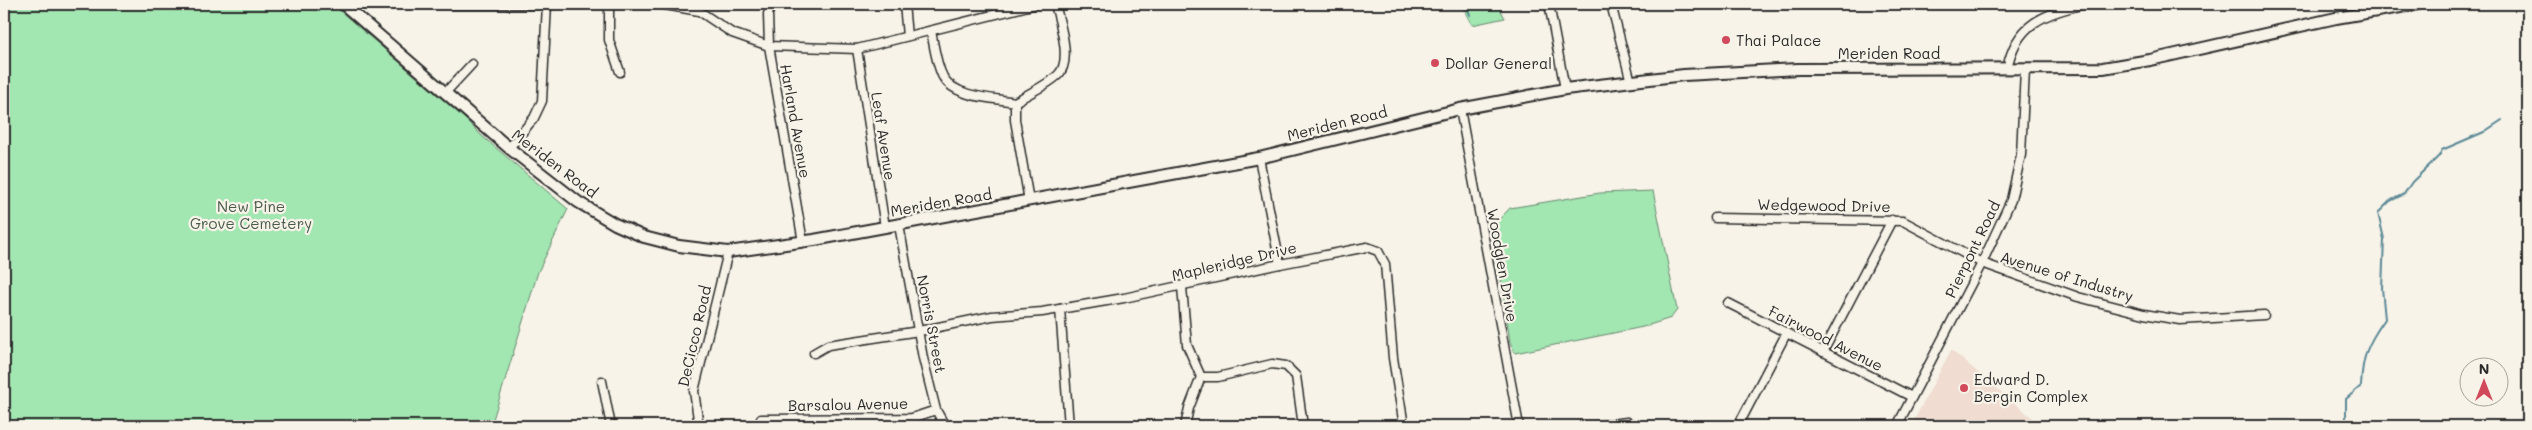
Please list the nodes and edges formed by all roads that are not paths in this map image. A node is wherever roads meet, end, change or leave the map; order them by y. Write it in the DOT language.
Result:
graph roads {
  1 [pos="363,4"];
  2 [pos="450,4"];
  3 [pos="503,4"];
  4 [pos="547,4"];
  5 [pos="553,4"];
  6 [pos="609,4"];
  7 [pos="659,4"];
  8 [pos="772,4"];
  9 [pos="904,4"];
  10 [pos="1036,4"];
  11 [pos="1055,4"];
  12 [pos="1549,4"];
  13 [pos="1611,4"];
  14 [pos="2085,4"];
  15 [pos="2418,4"];
  16 [pos="347,7"];
  17 [pos="699,7"];
  18 [pos="931,31"];
  19 [pos="907,36"];
  20 [pos="769,46"];
  21 [pos="857,48"];
  22 [pos="472,64"];
  23 [pos="2007,69"];
  24 [pos="2024,69"];
  25 [pos="620,72"];
  26 [pos="1631,82"];
  27 [pos="1564,89"];
  28 [pos="446,92"];
  29 [pos="1015,102"];
  30 [pos="1460,109"];
  31 [pos="509,148"];
  32 [pos="1259,158"];
  33 [pos="1030,201"];
  34 [pos="1715,218"];
  35 [pos="1892,220"];
  36 [pos="899,225"];
  37 [pos="885,227"];
  38 [pos="803,242"];
  39 [pos="728,252"];
  40 [pos="1982,263"];
  41 [pos="1280,264"];
  42 [pos="1182,287"];
  43 [pos="1728,303"];
  44 [pos="1060,309"];
  45 [pos="2264,315"];
  46 [pos="920,331"];
  47 [pos="1786,334"];
  48 [pos="1823,352"];
  49 [pos="814,353"];
  50 [pos="1201,376"];
  51 [pos="602,381"];
  52 [pos="1912,398"];
  53 [pos="936,410"];
  54 [pos="760,418"];
  55 [pos="912,422"];
  56 [pos="611,426"];
  57 [pos="699,426"];
  58 [pos="945,426"];
  59 [pos="1070,426"];
  60 [pos="1185,426"];
  61 [pos="1303,426"];
  62 [pos="1404,426"];
  63 [pos="1519,426"];
  64 [pos="1594,426"];
  65 [pos="1635,426"];
  66 [pos="1738,426"];
  67 [pos="1897,426"];
  1 -- 16 [label="street"];
  2 -- 3 [label="street"];
  3 -- 4 [label="street"];
  4 -- 5 [label="street"];
  4 -- 31 [label="street"];
  6 -- 25 [label="street"];
  7 -- 17 [label="street"];
  8 -- 20 [label="street, Harland Avenue"];
  9 -- 19 [label="street"];
  10 -- 18 [label="street"];
  11 -- 29 [label="street"];
  12 -- 27 [label="street"];
  13 -- 26 [label="street"];
  14 -- 23 [label="street"];
  15 -- 24 [label="main road, Meriden Road"];
  16 -- 28 [label="main road, Meriden Road"];
  17 -- 20 [label="street"];
  18 -- 19 [label="street"];
  18 -- 29 [label="street"];
  19 -- 21 [label="street"];
  20 -- 21 [label="street"];
  20 -- 38 [label="street, Harland Avenue"];
  21 -- 37 [label="street, Leaf Avenue"];
  22 -- 28 [label="street"];
  23 -- 24 [label="main road, Meriden Road"];
  23 -- 26 [label="main road, Meriden Road"];
  24 -- 40 [label="street, Pierpont Road"];
  26 -- 27 [label="main road, Meriden Road"];
  27 -- 30 [label="main road, Meriden Road"];
  28 -- 31 [label="main road, Meriden Road"];
  29 -- 33 [label="street"];
  30 -- 32 [label="main road, Meriden Road"];
  30 -- 63 [label="street, Woodglen Drive"];
  31 -- 39 [label="main road, Meriden Road"];
  32 -- 33 [label="main road, Meriden Road"];
  32 -- 41 [label="street"];
  33 -- 36 [label="main road, Meriden Road"];
  34 -- 35 [label="street, Wedgewood Drive"];
  35 -- 40 [label="street, Wedgewood Drive"];
  35 -- 48 [label="street"];
  36 -- 37 [label="main road, Meriden Road"];
  36 -- 46 [label="street, Norris Street"];
  37 -- 38 [label="main road, Meriden Road"];
  38 -- 39 [label="main road, Meriden Road"];
  39 -- 57 [label="street, DeCicco Road"];
  40 -- 45 [label="street, Avenue of Industry"];
  40 -- 52 [label="street, Pierpont Road"];
  41 -- 42 [label="street, Mapleridge Drive"];
  41 -- 62 [label="street, Mapleridge Drive"];
  42 -- 44 [label="street, Mapleridge Drive"];
  42 -- 50 [label="street"];
  43 -- 47 [label="street, Fairwood Avenue"];
  44 -- 46 [label="street, Mapleridge Drive"];
  44 -- 59 [label="street"];
  46 -- 49 [label="street, Mapleridge Drive"];
  46 -- 53 [label="street, Norris Street"];
  47 -- 48 [label="street, Fairwood Avenue"];
  47 -- 66 [label="street"];
  48 -- 52 [label="street, Fairwood Avenue"];
  50 -- 60 [label="street"];
  50 -- 61 [label="street"];
  51 -- 56 [label="street"];
  52 -- 67 [label="street, Pierpont Road"];
  53 -- 55 [label="street, Barsalou Avenue"];
  53 -- 58 [label="street, Norris Street"];
  54 -- 55 [label="street, Barsalou Avenue"];
  64 -- 65 [label="street"];
}
